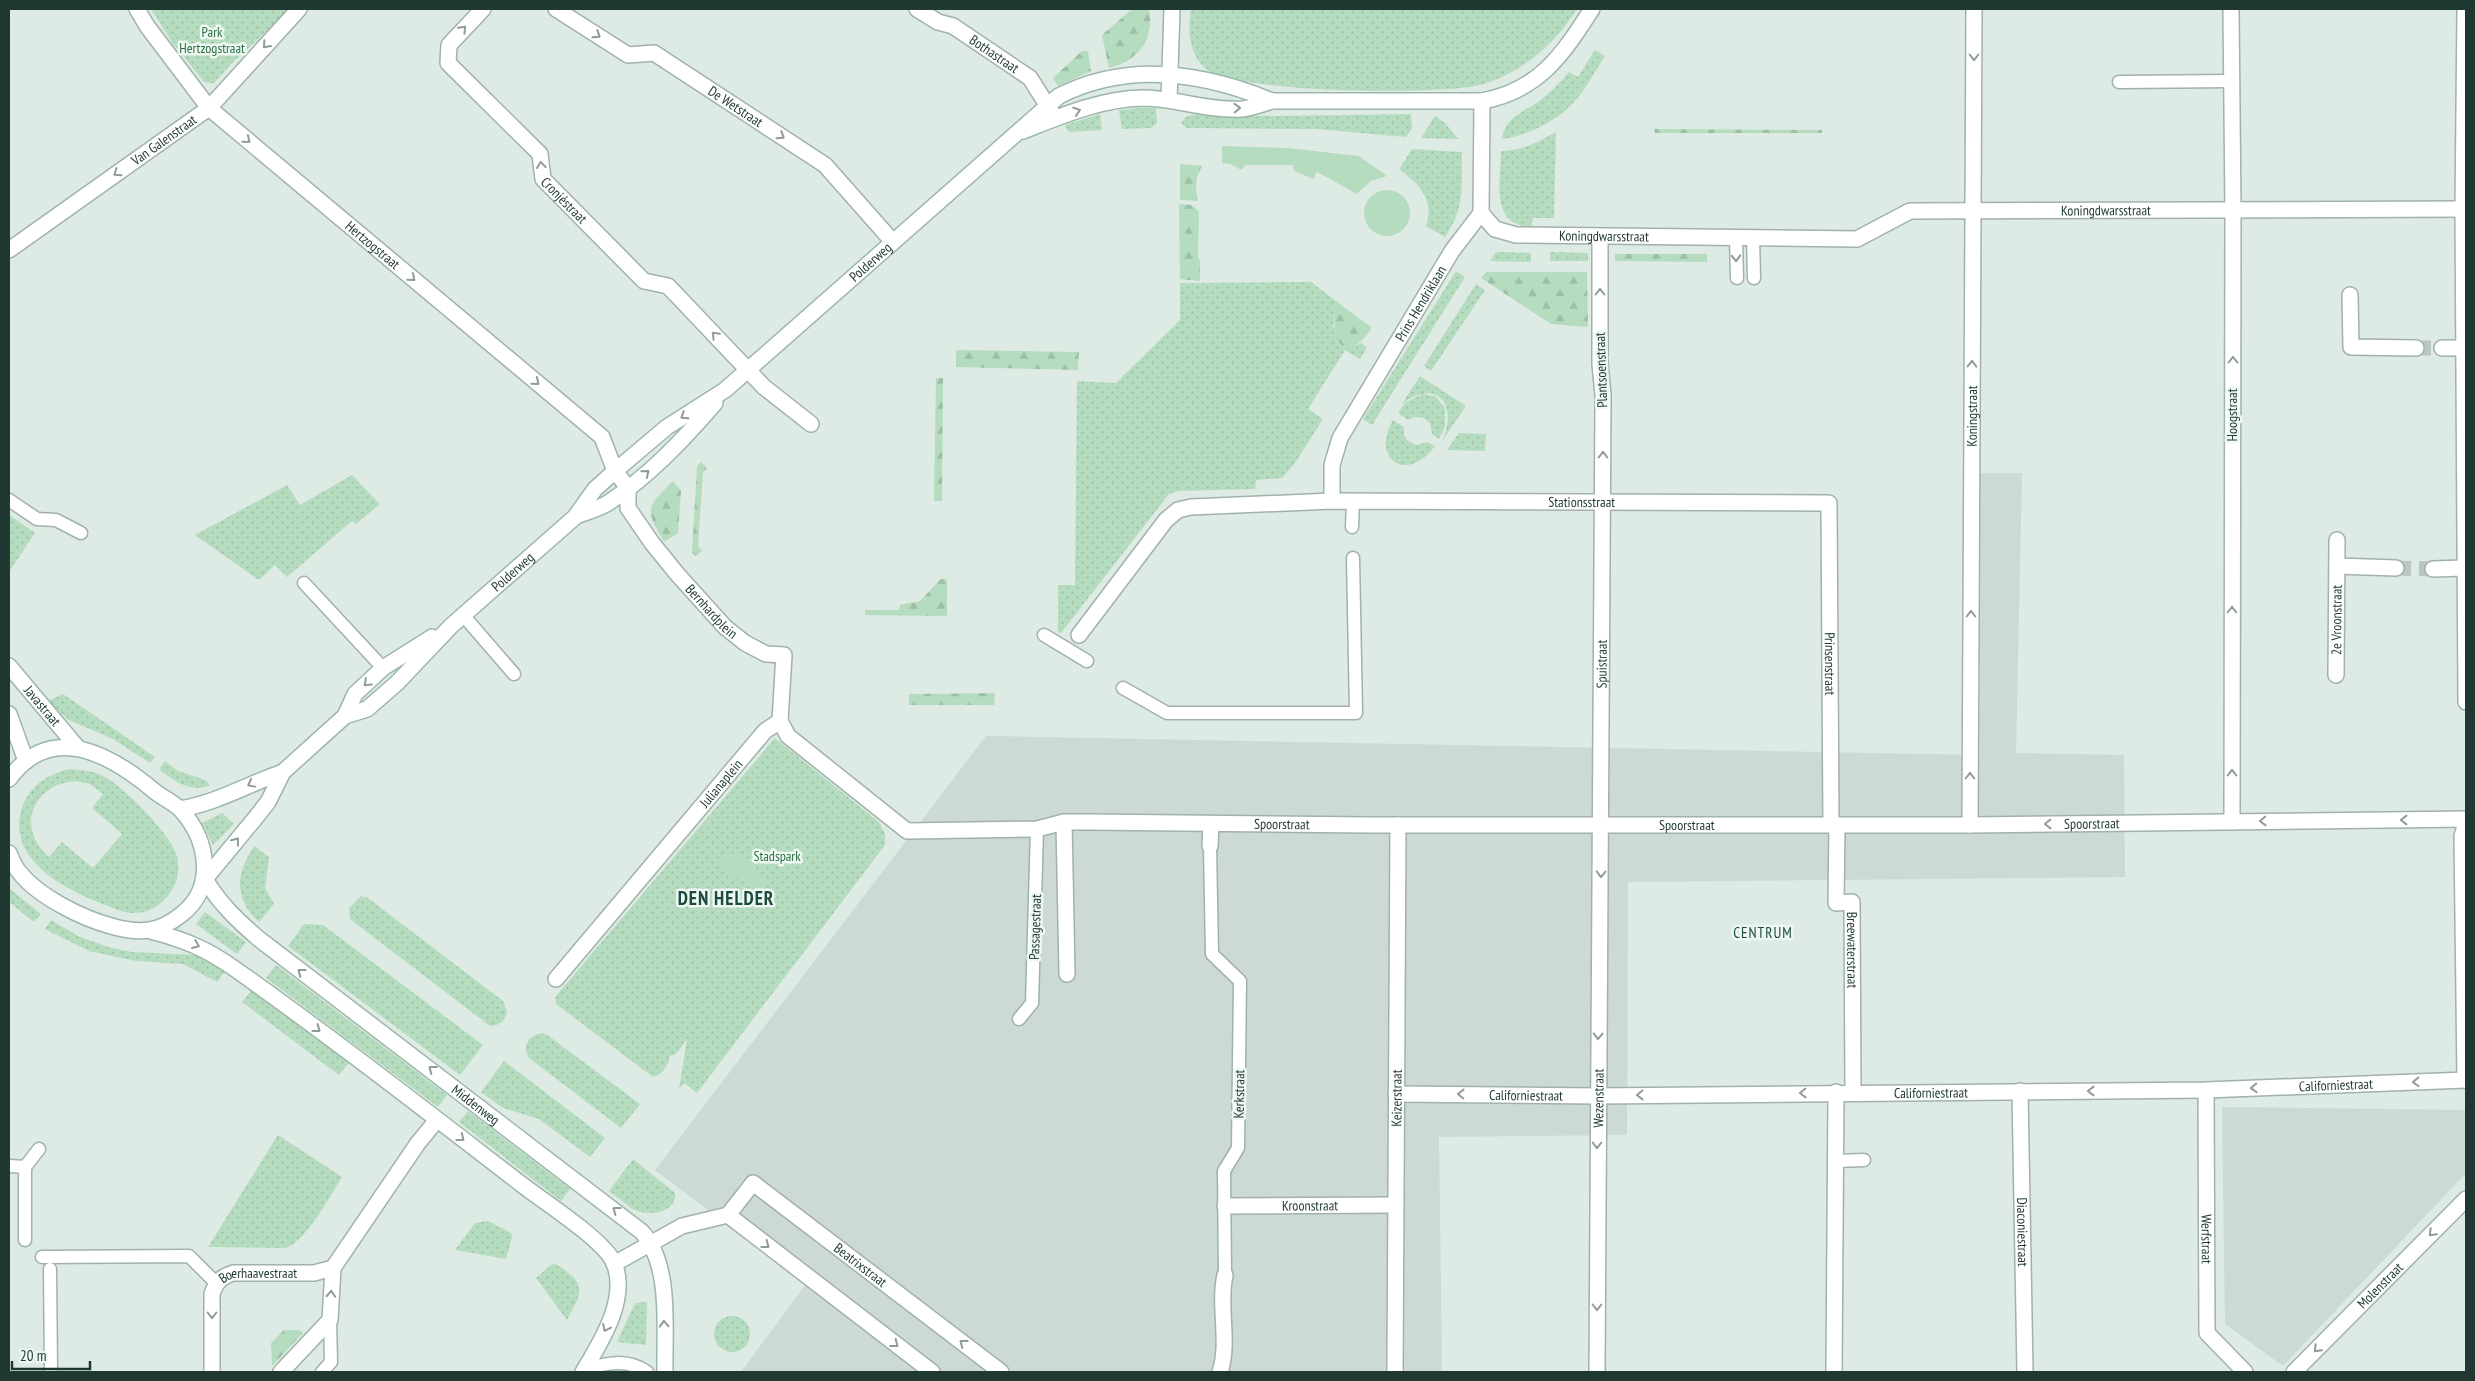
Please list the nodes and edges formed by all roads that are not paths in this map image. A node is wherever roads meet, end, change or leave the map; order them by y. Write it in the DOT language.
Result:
graph roads {
  1 [pos="137,9"];
  2 [pos="299,9"];
  3 [pos="483,9"];
  4 [pos="556,9"];
  5 [pos="917,9"];
  6 [pos="1172,9"];
  7 [pos="1592,9"];
  8 [pos="1974,9"];
  9 [pos="2232,9"];
  10 [pos="2465,9"];
  11 [pos="1168,73"];
  12 [pos="2231,77"];
  13 [pos="2119,82"];
  14 [pos="1169,100"];
  15 [pos="1272,101"];
  16 [pos="1482,101"];
  17 [pos="1047,105"];
  18 [pos="209,108"];
  19 [pos="1055,118"];
  20 [pos="1015,134"];
  21 [pos="2465,209"];
  22 [pos="1974,210"];
  23 [pos="2234,211"];
  24 [pos="1481,213"];
  25 [pos="1600,237"];
  26 [pos="1736,238"];
  27 [pos="1753,238"];
  28 [pos="893,242"];
  29 [pos="9,250"];
  30 [pos="1737,278"];
  31 [pos="1754,278"];
  32 [pos="2350,295"];
  33 [pos="2416,348"];
  34 [pos="2442,348"];
  35 [pos="2465,348"];
  36 [pos="748,370"];
  37 [pos="725,390"];
  38 [pos="810,424"];
  39 [pos="615,471"];
  40 [pos="628,488"];
  41 [pos="9,500"];
  42 [pos="1332,502"];
  43 [pos="1353,502"];
  44 [pos="1603,503"];
  45 [pos="1829,503"];
  46 [pos="575,517"];
  47 [pos="2466,524"];
  48 [pos="1352,527"];
  49 [pos="81,533"];
  50 [pos="2336,540"];
  51 [pos="1353,558"];
  52 [pos="2337,566"];
  53 [pos="2396,568"];
  54 [pos="2464,568"];
  55 [pos="2433,569"];
  56 [pos="304,583"];
  57 [pos="464,615"];
  58 [pos="451,626"];
  59 [pos="1044,635"];
  60 [pos="1078,635"];
  61 [pos="1087,661"];
  62 [pos="9,666"];
  63 [pos="383,668"];
  64 [pos="514,674"];
  65 [pos="2336,675"];
  66 [pos="1123,688"];
  67 [pos="2466,702"];
  68 [pos="9,714"];
  69 [pos="345,716"];
  70 [pos="780,721"];
  71 [pos="77,747"];
  72 [pos="26,761"];
  73 [pos="283,772"];
  74 [pos="9,779"];
  75 [pos="180,809"];
  76 [pos="2466,819"];
  77 [pos="1064,822"];
  78 [pos="2232,822"];
  79 [pos="1211,824"];
  80 [pos="1398,824"];
  81 [pos="2466,824"];
  82 [pos="1602,825"];
  83 [pos="1834,825"];
  84 [pos="1970,825"];
  85 [pos="1037,829"];
  86 [pos="1210,846"];
  87 [pos="9,853"];
  88 [pos="14,871"];
  89 [pos="205,878"];
  90 [pos="151,931"];
  91 [pos="1067,974"];
  92 [pos="556,979"];
  93 [pos="1019,1019"];
  94 [pos="2465,1080"];
  95 [pos="2206,1090"];
  96 [pos="2020,1091"];
  97 [pos="1836,1092"];
  98 [pos="1853,1092"];
  99 [pos="1396,1094"];
  100 [pos="1598,1096"];
  101 [pos="437,1120"];
  102 [pos="39,1149"];
  103 [pos="1864,1160"];
  104 [pos="1835,1161"];
  105 [pos="10,1166"];
  106 [pos="25,1167"];
  107 [pos="2466,1199"];
  108 [pos="1396,1204"];
  109 [pos="1225,1206"];
  110 [pos="728,1215"];
  111 [pos="25,1240"];
  112 [pos="651,1244"];
  113 [pos="42,1257"];
  114 [pos="614,1264"];
  115 [pos="332,1268"];
  116 [pos="50,1269"];
  117 [pos="1225,1274"];
  118 [pos="216,1283"];
  119 [pos="330,1320"];
  120 [pos="583,1371"];
  121 [pos="51,1372"];
  122 [pos="212,1372"];
  123 [pos="281,1372"];
  124 [pos="322,1372"];
  125 [pos="647,1372"];
  126 [pos="665,1372"];
  127 [pos="932,1372"];
  128 [pos="1002,1372"];
  129 [pos="1220,1372"];
  130 [pos="1395,1372"];
  131 [pos="1597,1372"];
  132 [pos="1834,1372"];
  133 [pos="2025,1372"];
  134 [pos="2245,1372"];
  135 [pos="2294,1372"];
  1 -- 18 [label="street, Hertzogstraat"];
  2 -- 18 [label="street, Van Galenstraat, one-way"];
  36 -- 3 [label="street, Cronjéstraat, one-way"];
  4 -- 28 [label="street, De Wetstraat, one-way"];
  5 -- 17 [label="street, Bothastraat"];
  6 -- 11 [label="street"];
  7 -- 16 [label="street"];
  8 -- 22 [label="street, Koningstraat, one-way"];
  9 -- 12 [label="street, Hoogstraat"];
  10 -- 21 [label="street"];
  11 -- 14 [label="street"];
  11 -- 15 [label="street"];
  11 -- 17 [label="street, Polderweg"];
  12 -- 13 [label="lane"];
  12 -- 23 [label="street, Hoogstraat"];
  14 -- 15 [label="street, Polderweg, one-way"];
  19 -- 14 [label="street, Polderweg, one-way"];
  15 -- 16 [label="street"];
  16 -- 24 [label="street"];
  17 -- 19 [label="street, Bothastraat"];
  17 -- 20 [label="street, Polderweg"];
  18 -- 29 [label="street, Van Galenstraat, one-way"];
  18 -- 39 [label="street, Hertzogstraat, one-way"];
  19 -- 20 [label="street, Polderweg"];
  20 -- 28 [label="street, Polderweg"];
  21 -- 23 [label="street, Koningdwarsstraat"];
  21 -- 35 [label="street"];
  22 -- 23 [label="street, Koningdwarsstraat"];
  22 -- 27 [label="street, Koningdwarsstraat"];
  84 -- 22 [label="street, Koningstraat, one-way"];
  78 -- 23 [label="street, Hoogstraat, one-way"];
  24 -- 25 [label="street, Koningdwarsstraat"];
  24 -- 42 [label="street, Prins Hendriklaan"];
  25 -- 26 [label="street, Koningdwarsstraat"];
  44 -- 25 [label="street, Plantsoenstraat, one-way"];
  26 -- 27 [label="street, Koningdwarsstraat"];
  26 -- 30 [label="lane, one-way"];
  27 -- 31 [label="lane"];
  28 -- 36 [label="street, Polderweg"];
  32 -- 33 [label="street"];
  34 -- 35 [label="street"];
  35 -- 47 [label="street"];
  36 -- 37 [label="street, Polderweg"];
  36 -- 38 [label="street"];
  37 -- 39 [label="street, Polderweg, one-way"];
  40 -- 37 [label="street, Polderweg, one-way"];
  39 -- 40 [label="street"];
  39 -- 46 [label="street, Polderweg"];
  40 -- 46 [label="street, Polderweg"];
  40 -- 70 [label="street, Bernhardplein"];
  41 -- 49 [label="lane"];
  42 -- 43 [label="street, Stationsstraat"];
  42 -- 60 [label="street, Stationsstraat"];
  43 -- 44 [label="street, Stationsstraat"];
  43 -- 48 [label="lane"];
  44 -- 45 [label="street, Stationsstraat"];
  44 -- 82 [label="street, Spuistraat"];
  45 -- 83 [label="street, Prinsenstraat"];
  46 -- 57 [label="street, Polderweg"];
  47 -- 54 [label="street"];
  50 -- 52 [label="street, 2e Vroonstraat"];
  51 -- 66 [label="lane"];
  52 -- 53 [label="street, 2e Vroonstraat"];
  52 -- 65 [label="street, 2e Vroonstraat"];
  54 -- 55 [label="street"];
  54 -- 67 [label="street"];
  56 -- 63 [label="lane"];
  57 -- 58 [label="street, Polderweg"];
  57 -- 64 [label="lane"];
  58 -- 63 [label="street, Polderweg"];
  58 -- 69 [label="street, Polderweg"];
  59 -- 61 [label="lane"];
  62 -- 71 [label="street, Javastraat"];
  63 -- 69 [label="street, Polderweg, one-way"];
  68 -- 72 [label="street"];
  69 -- 73 [label="street, Polderweg"];
  70 -- 85 [label="street, Spoorstraat"];
  70 -- 92 [label="street, Julianaplein"];
  71 -- 72 [label="street"];
  71 -- 75 [label="street"];
  72 -- 74 [label="street"];
  73 -- 75 [label="street, Polderweg, one-way"];
  89 -- 73 [label="street, Polderweg, one-way"];
  75 -- 89 [label="street"];
  76 -- 78 [label="street, Spoorstraat, one-way"];
  77 -- 79 [label="street, Spoorstraat"];
  77 -- 85 [label="street, Spoorstraat"];
  77 -- 91 [label="street"];
  78 -- 84 [label="street, Spoorstraat, one-way"];
  79 -- 80 [label="street, Spoorstraat"];
  79 -- 86 [label="street, Kerkstraat"];
  80 -- 82 [label="street, Spoorstraat"];
  80 -- 99 [label="street, Keizerstraat"];
  81 -- 94 [label="street"];
  82 -- 83 [label="street, Spoorstraat"];
  82 -- 100 [label="street, Wezenstraat, one-way"];
  83 -- 84 [label="street, Spoorstraat"];
  83 -- 98 [label="street, Breewaterstraat"];
  85 -- 93 [label="lane, Passagestraat"];
  86 -- 109 [label="lane, Kerkstraat"];
  87 -- 88 [label="street"];
  88 -- 90 [label="street"];
  89 -- 90 [label="street, Polderweg"];
  112 -- 89 [label="street, Middenweg, one-way"];
  90 -- 101 [label="street, one-way"];
  94 -- 95 [label="street, Californiestraat, one-way"];
  95 -- 96 [label="street, Californiestraat, one-way"];
  95 -- 134 [label="street, Werfstraat"];
  96 -- 98 [label="street, Californiestraat"];
  96 -- 133 [label="street, Diaconiestraat"];
  97 -- 98 [label="street, Californiestraat"];
  97 -- 100 [label="street, Californiestraat, one-way"];
  97 -- 104 [label="street"];
  100 -- 99 [label="street, Californiestraat, one-way"];
  99 -- 108 [label="street, Keizerstraat"];
  100 -- 131 [label="street, Wezenstraat, one-way"];
  101 -- 114 [label="street, one-way"];
  101 -- 115 [label="street"];
  102 -- 106 [label="lane"];
  103 -- 104 [label="lane"];
  104 -- 132 [label="street"];
  105 -- 106 [label="lane"];
  106 -- 111 [label="lane"];
  107 -- 135 [label="street, Molenstraat, one-way"];
  108 -- 109 [label="street, Kroonstraat"];
  108 -- 130 [label="street, Keizerstraat"];
  109 -- 117 [label="lane, Kerkstraat"];
  110 -- 112 [label="street"];
  110 -- 127 [label="street, one-way"];
  128 -- 110 [label="street, Beatrixstraat, one-way"];
  112 -- 114 [label="street"];
  126 -- 112 [label="street, Middenweg, one-way"];
  113 -- 118 [label="lane"];
  114 -- 120 [label="street, one-way"];
  115 -- 118 [label="street, Boerhaavestraat"];
  119 -- 115 [label="street, one-way"];
  116 -- 121 [label="lane"];
  117 -- 129 [label="street, Kerkstraat"];
  118 -- 122 [label="street, Boerhaavestraat, one-way"];
  119 -- 123 [label="street"];
  119 -- 124 [label="lane"];
  120 -- 125 [label="lane"];
}
